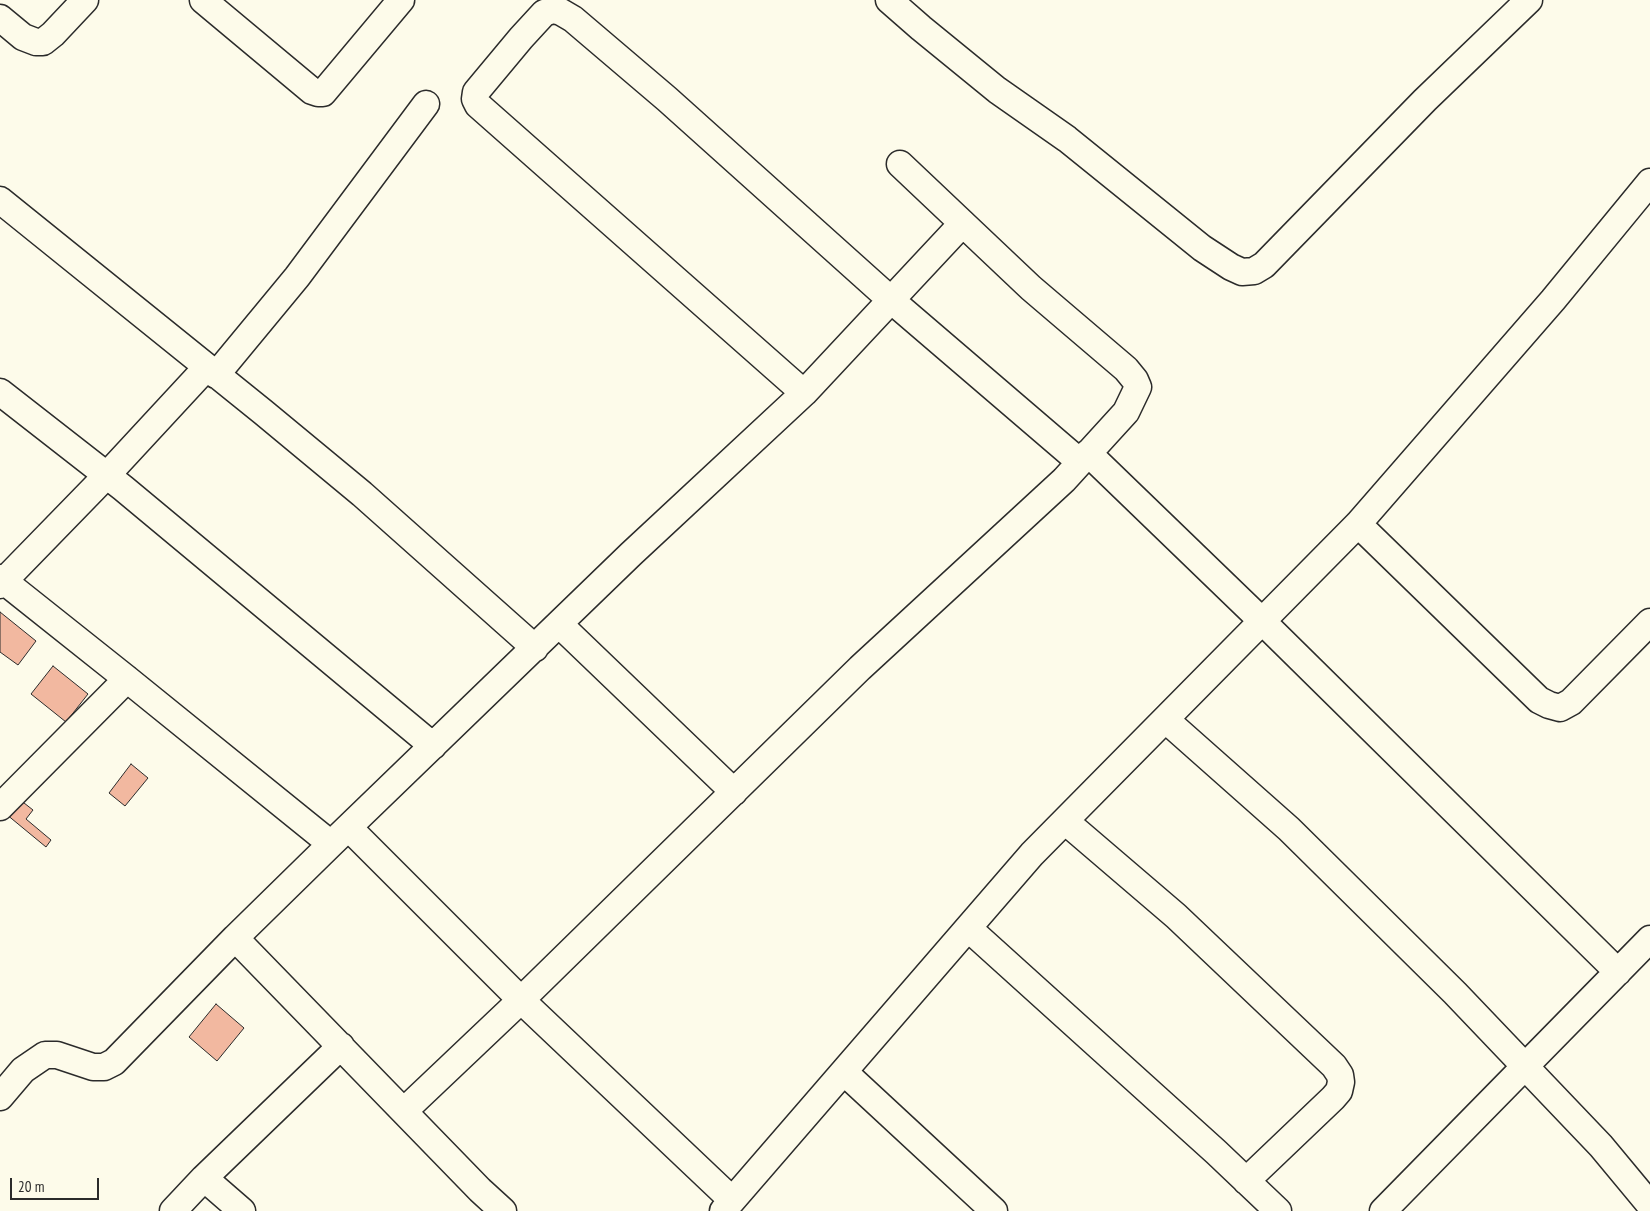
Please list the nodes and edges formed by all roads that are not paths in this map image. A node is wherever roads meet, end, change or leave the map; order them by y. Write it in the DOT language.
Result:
graph roads {
  1 [pos="86,0"];
  2 [pos="401,0"];
  3 [pos="889,0"];
  4 [pos="1529,0"];
  5 [pos="220,5"];
  6 [pos="0,18"];
  7 [pos="426,104"];
  8 [pos="900,164"];
  9 [pos="1648,191"];
  10 [pos="0,200"];
  11 [pos="962,224"];
  12 [pos="892,300"];
  13 [pos="211,371"];
  14 [pos="0,392"];
  15 [pos="804,393"];
  16 [pos="1084,458"];
  17 [pos="107,475"];
  18 [pos="1358,524"];
  19 [pos="1,581"];
  20 [pos="1262,621"];
  21 [pos="1650,622"];
  22 [pos="559,624"];
  23 [pos="535,648"];
  24 [pos="127,678"];
  25 [pos="1166,720"];
  26 [pos="433,746"];
  27 [pos="734,792"];
  28 [pos="0,807"];
  29 [pos="1065,821"];
  30 [pos="340,836"];
  31 [pos="968,928"];
  32 [pos="236,938"];
  33 [pos="1650,939"];
  34 [pos="1618,972"];
  35 [pos="521,1000"];
  36 [pos="341,1046"];
  37 [pos="1525,1067"];
  38 [pos="844,1072"];
  39 [pos="0,1097"];
  40 [pos="404,1111"];
  41 [pos="204,1178"];
  42 [pos="1246,1181"];
  43 [pos="1650,1205"];
  44 [pos="728,1206"];
  45 [pos="172,1211"];
  46 [pos="242,1211"];
  47 [pos="503,1211"];
  48 [pos="994,1211"];
  49 [pos="1278,1211"];
  50 [pos="1383,1211"];
  1 -- 6 [label="street"];
  2 -- 5 [label="street"];
  3 -- 4 [label="street"];
  7 -- 13 [label="street"];
  8 -- 11 [label="street"];
  9 -- 18 [label="street"];
  10 -- 13 [label="street"];
  11 -- 12 [label="street"];
  11 -- 16 [label="street"];
  12 -- 15 [label="street"];
  12 -- 15 [label="street"];
  12 -- 16 [label="street"];
  13 -- 17 [label="street"];
  13 -- 23 [label="street"];
  14 -- 17 [label="street"];
  15 -- 22 [label="street"];
  16 -- 20 [label="street"];
  16 -- 27 [label="street"];
  17 -- 19 [label="street"];
  17 -- 26 [label="street"];
  18 -- 20 [label="street"];
  18 -- 21 [label="street"];
  19 -- 24 [label="street"];
  20 -- 25 [label="street"];
  20 -- 34 [label="street"];
  22 -- 23 [label="street"];
  22 -- 27 [label="street"];
  23 -- 26 [label="street"];
  24 -- 28 [label="street"];
  24 -- 30 [label="street"];
  25 -- 29 [label="street"];
  25 -- 37 [label="street"];
  26 -- 30 [label="street"];
  27 -- 35 [label="street"];
  29 -- 31 [label="street"];
  29 -- 42 [label="street"];
  30 -- 32 [label="street"];
  30 -- 35 [label="street"];
  31 -- 38 [label="street"];
  31 -- 42 [label="street"];
  32 -- 36 [label="street"];
  32 -- 39 [label="street"];
  33 -- 34 [label="street"];
  34 -- 37 [label="street"];
  35 -- 40 [label="street"];
  35 -- 44 [label="street"];
  36 -- 40 [label="street"];
  36 -- 41 [label="street"];
  37 -- 43 [label="street"];
  37 -- 50 [label="street"];
  38 -- 44 [label="street"];
  38 -- 48 [label="street"];
  40 -- 47 [label="street"];
  41 -- 45 [label="street"];
  41 -- 46 [label="street"];
  42 -- 49 [label="street"];
}
